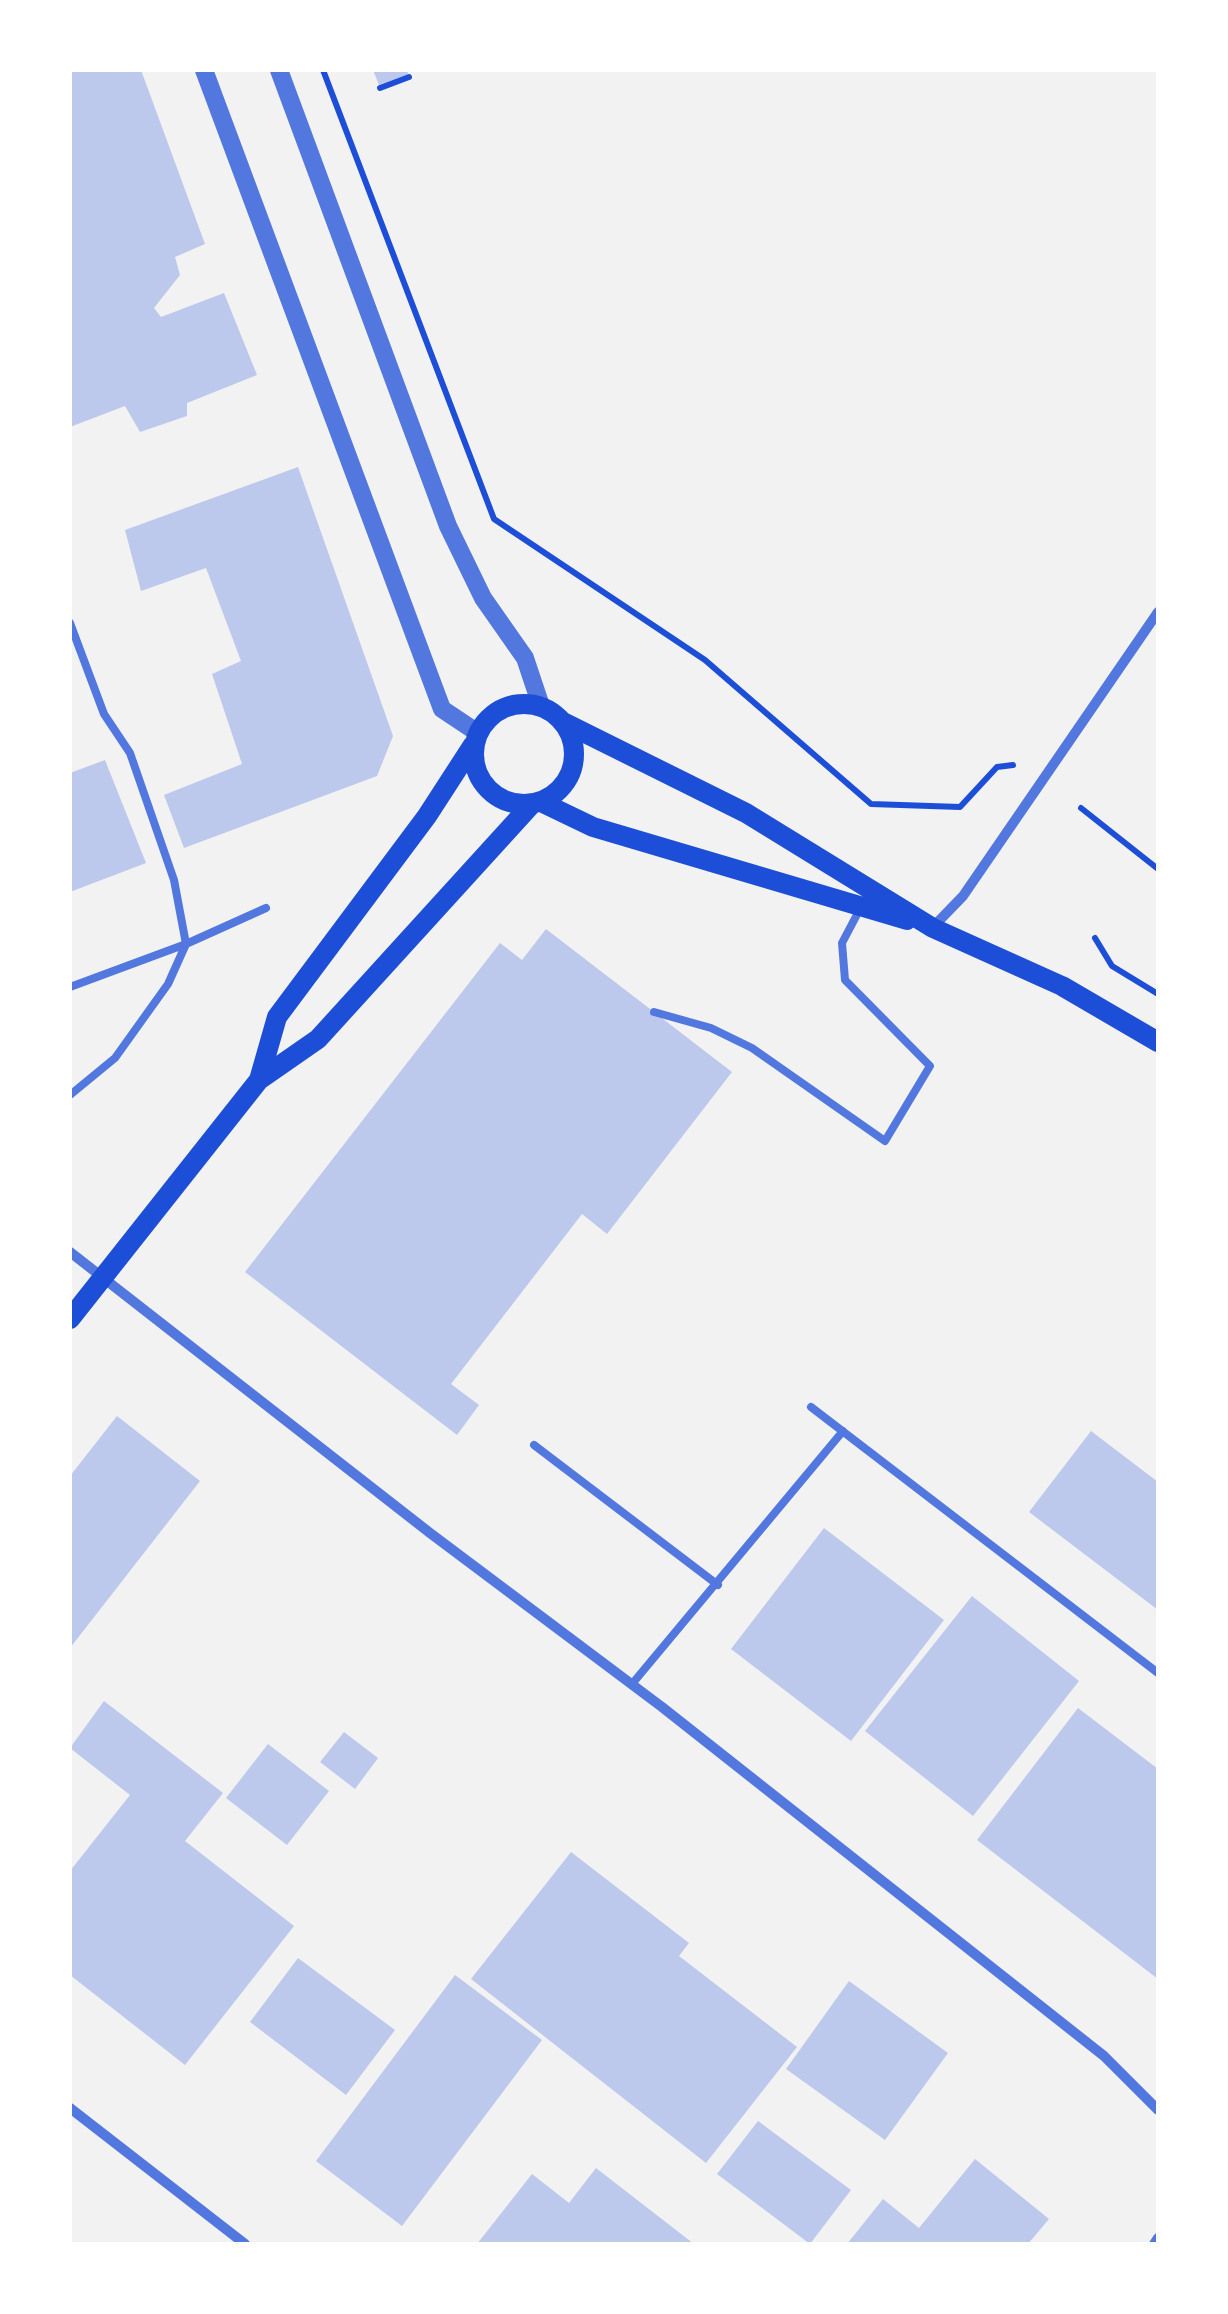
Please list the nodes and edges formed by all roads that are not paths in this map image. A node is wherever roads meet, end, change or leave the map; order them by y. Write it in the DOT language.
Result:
graph roads {
  1 [pos="204,70"];
  2 [pos="278,70"];
  3 [pos="1158,612"];
  4 [pos="70,624"];
  5 [pos="540,706"];
  6 [pos="563,722"];
  7 [pos="476,739"];
  8 [pos="536,803"];
  9 [pos="860,907"];
  10 [pos="266,908"];
  11 [pos="932,928"];
  12 [pos="186,944"];
  13 [pos="70,987"];
  14 [pos="654,1012"];
  15 [pos="1158,1042"];
  16 [pos="259,1080"];
  17 [pos="70,1094"];
  18 [pos="70,1252"];
  19 [pos="101,1278"];
  20 [pos="70,1319"];
  21 [pos="812,1407"];
  22 [pos="843,1431"];
  23 [pos="534,1444"];
  24 [pos="718,1585"];
  25 [pos="1158,1673"];
  26 [pos="632,1684"];
  27 [pos="70,2108"];
  28 [pos="1158,2110"];
  29 [pos="245,2244"];
  1 -- 7 [label="street"];
  2 -- 5 [label="street"];
  3 -- 11 [label="street"];
  4 -- 12 [label="lane"];
  5 -- 6 [label="main road"];
  5 -- 7 [label="main road"];
  6 -- 8 [label="main road"];
  6 -- 11 [label="main road"];
  7 -- 8 [label="main road"];
  7 -- 16 [label="main road"];
  8 -- 9 [label="main road"];
  8 -- 16 [label="main road"];
  9 -- 11 [label="main road"];
  9 -- 14 [label="lane"];
  10 -- 12 [label="lane"];
  11 -- 15 [label="main road"];
  12 -- 13 [label="lane"];
  12 -- 17 [label="lane"];
  16 -- 19 [label="main road"];
  18 -- 19 [label="street"];
  19 -- 20 [label="main road"];
  19 -- 26 [label="street"];
  21 -- 22 [label="lane"];
  22 -- 24 [label="lane"];
  22 -- 25 [label="lane"];
  23 -- 24 [label="lane"];
  24 -- 26 [label="lane"];
  26 -- 28 [label="street"];
  27 -- 29 [label="street"];
}
